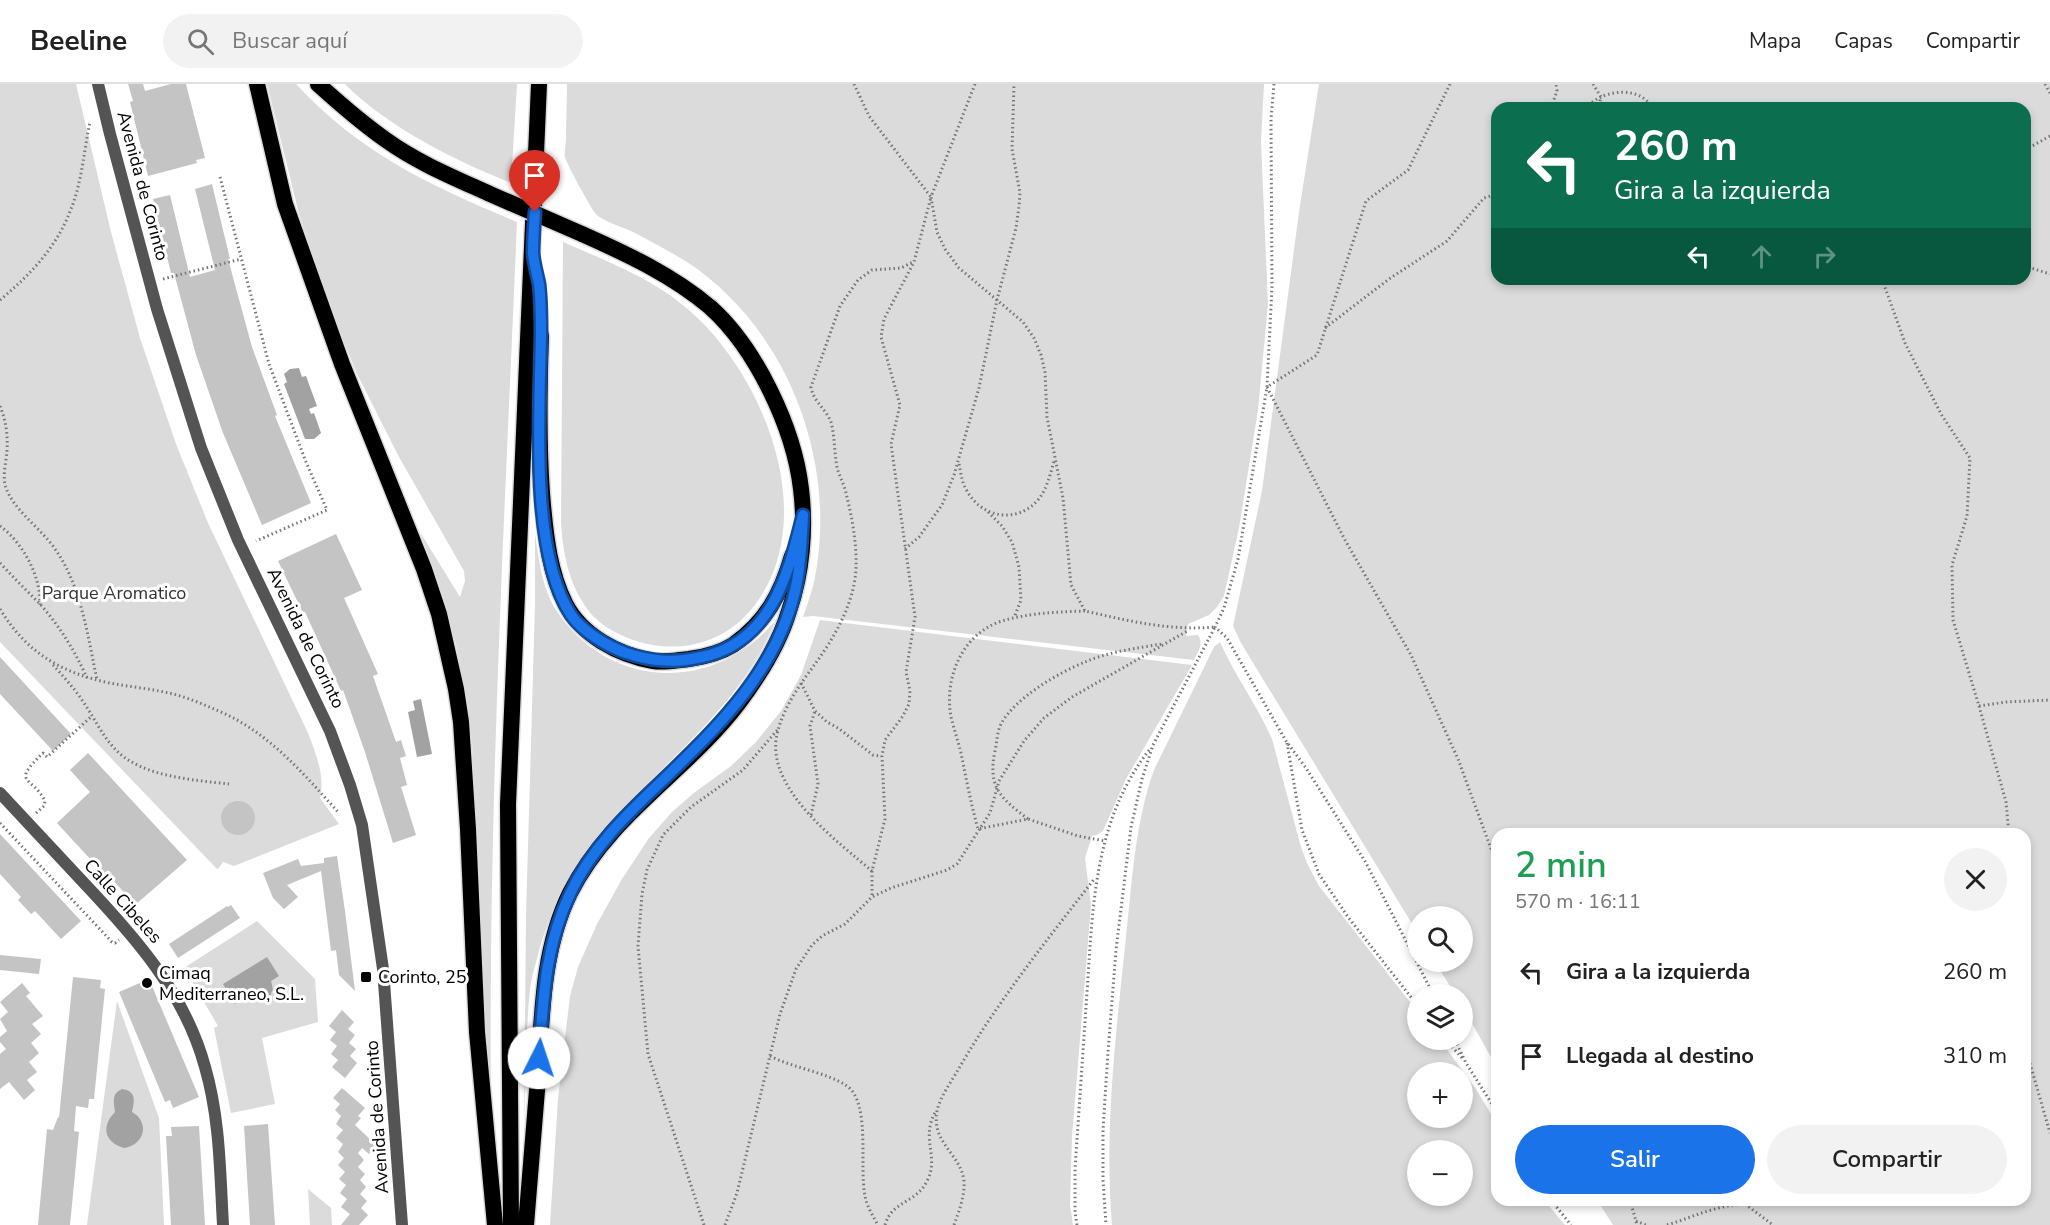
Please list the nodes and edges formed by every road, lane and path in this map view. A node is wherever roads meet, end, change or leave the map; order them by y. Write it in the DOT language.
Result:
graph roads {
  1 [pos="98,84"];
  2 [pos="257,84"];
  3 [pos="318,84"];
  4 [pos="539,84"];
  5 [pos="854,84"];
  6 [pos="975,84"];
  7 [pos="1014,84"];
  8 [pos="1274,84"];
  9 [pos="1450,84"];
  10 [pos="1556,84"];
  11 [pos="1593,84"];
  12 [pos="2045,84"];
  13 [pos="2050,93"];
  14 [pos="1601,96"];
  15 [pos="1553,102"];
  16 [pos="1593,102"];
  17 [pos="1600,102"];
  18 [pos="1649,102"];
  19 [pos="90,122"];
  20 [pos="2050,136"];
  21 [pos="2031,147"];
  22 [pos="220,177"];
  23 [pos="1491,196"];
  24 [pos="931,197"];
  25 [pos="533,255"];
  26 [pos="241,259"];
  27 [pos="914,262"];
  28 [pos="2031,266"];
  29 [pos="2050,274"];
  30 [pos="163,279"];
  31 [pos="1884,285"];
  32 [pos="0,300"];
  33 [pos="997,300"];
  34 [pos="1325,328"];
  35 [pos="1267,387"];
  36 [pos="0,406"];
  37 [pos="1055,459"];
  38 [pos="958,461"];
  39 [pos="987,511"];
  40 [pos="803,515"];
  41 [pos="0,526"];
  42 [pos="256,541"];
  43 [pos="905,549"];
  44 [pos="0,563"];
  45 [pos="40,604"];
  46 [pos="0,609"];
  47 [pos="1085,611"];
  48 [pos="1014,618"];
  49 [pos="1215,627"];
  50 [pos="1190,629"];
  51 [pos="1165,643"];
  52 [pos="52,663"];
  53 [pos="87,678"];
  54 [pos="97,680"];
  55 [pos="801,683"];
  56 [pos="2050,700"];
  57 [pos="1979,706"];
  58 [pos="815,711"];
  59 [pos="92,716"];
  60 [pos="780,726"];
  61 [pos="1286,741"];
  62 [pos="1153,745"];
  63 [pos="882,756"];
  64 [pos="229,784"];
  65 [pos="997,790"];
  66 [pos="0,793"];
  67 [pos="338,812"];
  68 [pos="810,815"];
  69 [pos="33,816"];
  70 [pos="1028,819"];
  71 [pos="0,823"];
  72 [pos="2008,828"];
  73 [pos="978,829"];
  74 [pos="1105,840"];
  75 [pos="1491,850"];
  76 [pos="872,871"];
  77 [pos="1096,876"];
  78 [pos="872,897"];
  79 [pos="122,937"];
  80 [pos="1427,984"];
  81 [pos="1407,992"];
  82 [pos="1455,1050"];
  83 [pos="770,1056"];
  84 [pos="1465,1062"];
  85 [pos="2031,1067"];
  86 [pos="1473,1074"];
  87 [pos="1491,1103"];
  88 [pos="937,1109"];
  89 [pos="2050,1133"];
  90 [pos="1556,1206"];
  91 [pos="1632,1206"];
  92 [pos="1727,1206"];
  93 [pos="1748,1206"];
  94 [pos="1636,1223"];
  95 [pos="223,1225"];
  96 [pos="402,1225"];
  97 [pos="495,1225"];
  98 [pos="511,1225"];
  99 [pos="526,1225"];
  100 [pos="704,1225"];
  101 [pos="725,1225"];
  102 [pos="878,1225"];
  103 [pos="885,1225"];
  104 [pos="954,1225"];
  105 [pos="1077,1225"];
  106 [pos="1106,1225"];
  107 [pos="1571,1225"];
  108 [pos="1646,1225"];
  109 [pos="1667,1225"];
  110 [pos="1773,1225"];
  1 -- 96 [label="street, Avenida de Corinto"];
  2 -- 97 [label="highway"];
  3 -- 40 [label="highway, bridge"];
  4 -- 25 [label="highway"];
  5 -- 24 [label="path"];
  6 -- 24 [label="path"];
  7 -- 33 [label="path"];
  8 -- 35 [label="path"];
  9 -- 34 [label="path"];
  10 -- 15 [label="path"];
  11 -- 14 [label="path"];
  12 -- 13 [label="path"];
  14 -- 16 [label="path"];
  14 -- 17 [label="path"];
  14 -- 18 [label="path"];
  19 -- 32 [label="path"];
  20 -- 21 [label="path"];
  22 -- 26 [label="path"];
  23 -- 34 [label="path"];
  24 -- 27 [label="path"];
  24 -- 33 [label="path"];
  25 -- 40 [label="highway"];
  25 -- 98 [label="highway"];
  26 -- 30 [label="path"];
  26 -- 42 [label="path"];
  27 -- 43 [label="path"];
  27 -- 55 [label="path"];
  28 -- 29 [label="path"];
  31 -- 57 [label="path"];
  33 -- 37 [label="path"];
  33 -- 38 [label="path"];
  34 -- 35 [label="path"];
  35 -- 49 [label="path"];
  35 -- 75 [label="path"];
  36 -- 54 [label="path"];
  37 -- 39 [label="path"];
  37 -- 47 [label="path"];
  38 -- 39 [label="path"];
  38 -- 43 [label="path"];
  39 -- 48 [label="path"];
  40 -- 99 [label="highway"];
  41 -- 45 [label="path"];
  43 -- 63 [label="path"];
  44 -- 45 [label="path"];
  45 -- 53 [label="path"];
  46 -- 52 [label="path"];
  47 -- 48 [label="path"];
  47 -- 50 [label="path"];
  48 -- 73 [label="path"];
  49 -- 50 [label="path"];
  49 -- 61 [label="path"];
  49 -- 62 [label="path"];
  50 -- 51 [label="path"];
  51 -- 65 [label="path"];
  51 -- 65 [label="path"];
  52 -- 53 [label="path"];
  52 -- 59 [label="path"];
  53 -- 54 [label="path"];
  54 -- 67 [label="path"];
  55 -- 58 [label="path"];
  55 -- 60 [label="path"];
  56 -- 57 [label="path"];
  57 -- 72 [label="path"];
  58 -- 63 [label="path"];
  58 -- 68 [label="path"];
  59 -- 64 [label="path"];
  59 -- 69 [label="path"];
  60 -- 68 [label="path"];
  60 -- 100 [label="path"];
  61 -- 80 [label="path"];
  61 -- 81 [label="path"];
  62 -- 74 [label="path"];
  62 -- 106 [label="path"];
  63 -- 76 [label="path"];
  65 -- 70 [label="path"];
  65 -- 73 [label="path"];
  66 -- 95 [label="street, Calle Cibeles"];
  68 -- 76 [label="path"];
  70 -- 73 [label="path"];
  70 -- 74 [label="path"];
  71 -- 79 [label="path"];
  73 -- 78 [label="path"];
  74 -- 77 [label="path"];
  76 -- 78 [label="path"];
  77 -- 88 [label="path"];
  77 -- 105 [label="path"];
  78 -- 83 [label="path"];
  82 -- 84 [label="path"];
  83 -- 101 [label="path"];
  83 -- 102 [label="path"];
  85 -- 89 [label="path"];
  86 -- 87 [label="path"];
  88 -- 103 [label="path"];
  88 -- 104 [label="path"];
  90 -- 107 [label="path"];
  91 -- 94 [label="path"];
  92 -- 109 [label="path"];
  93 -- 110 [label="path"];
  94 -- 108 [label="path"];
}
